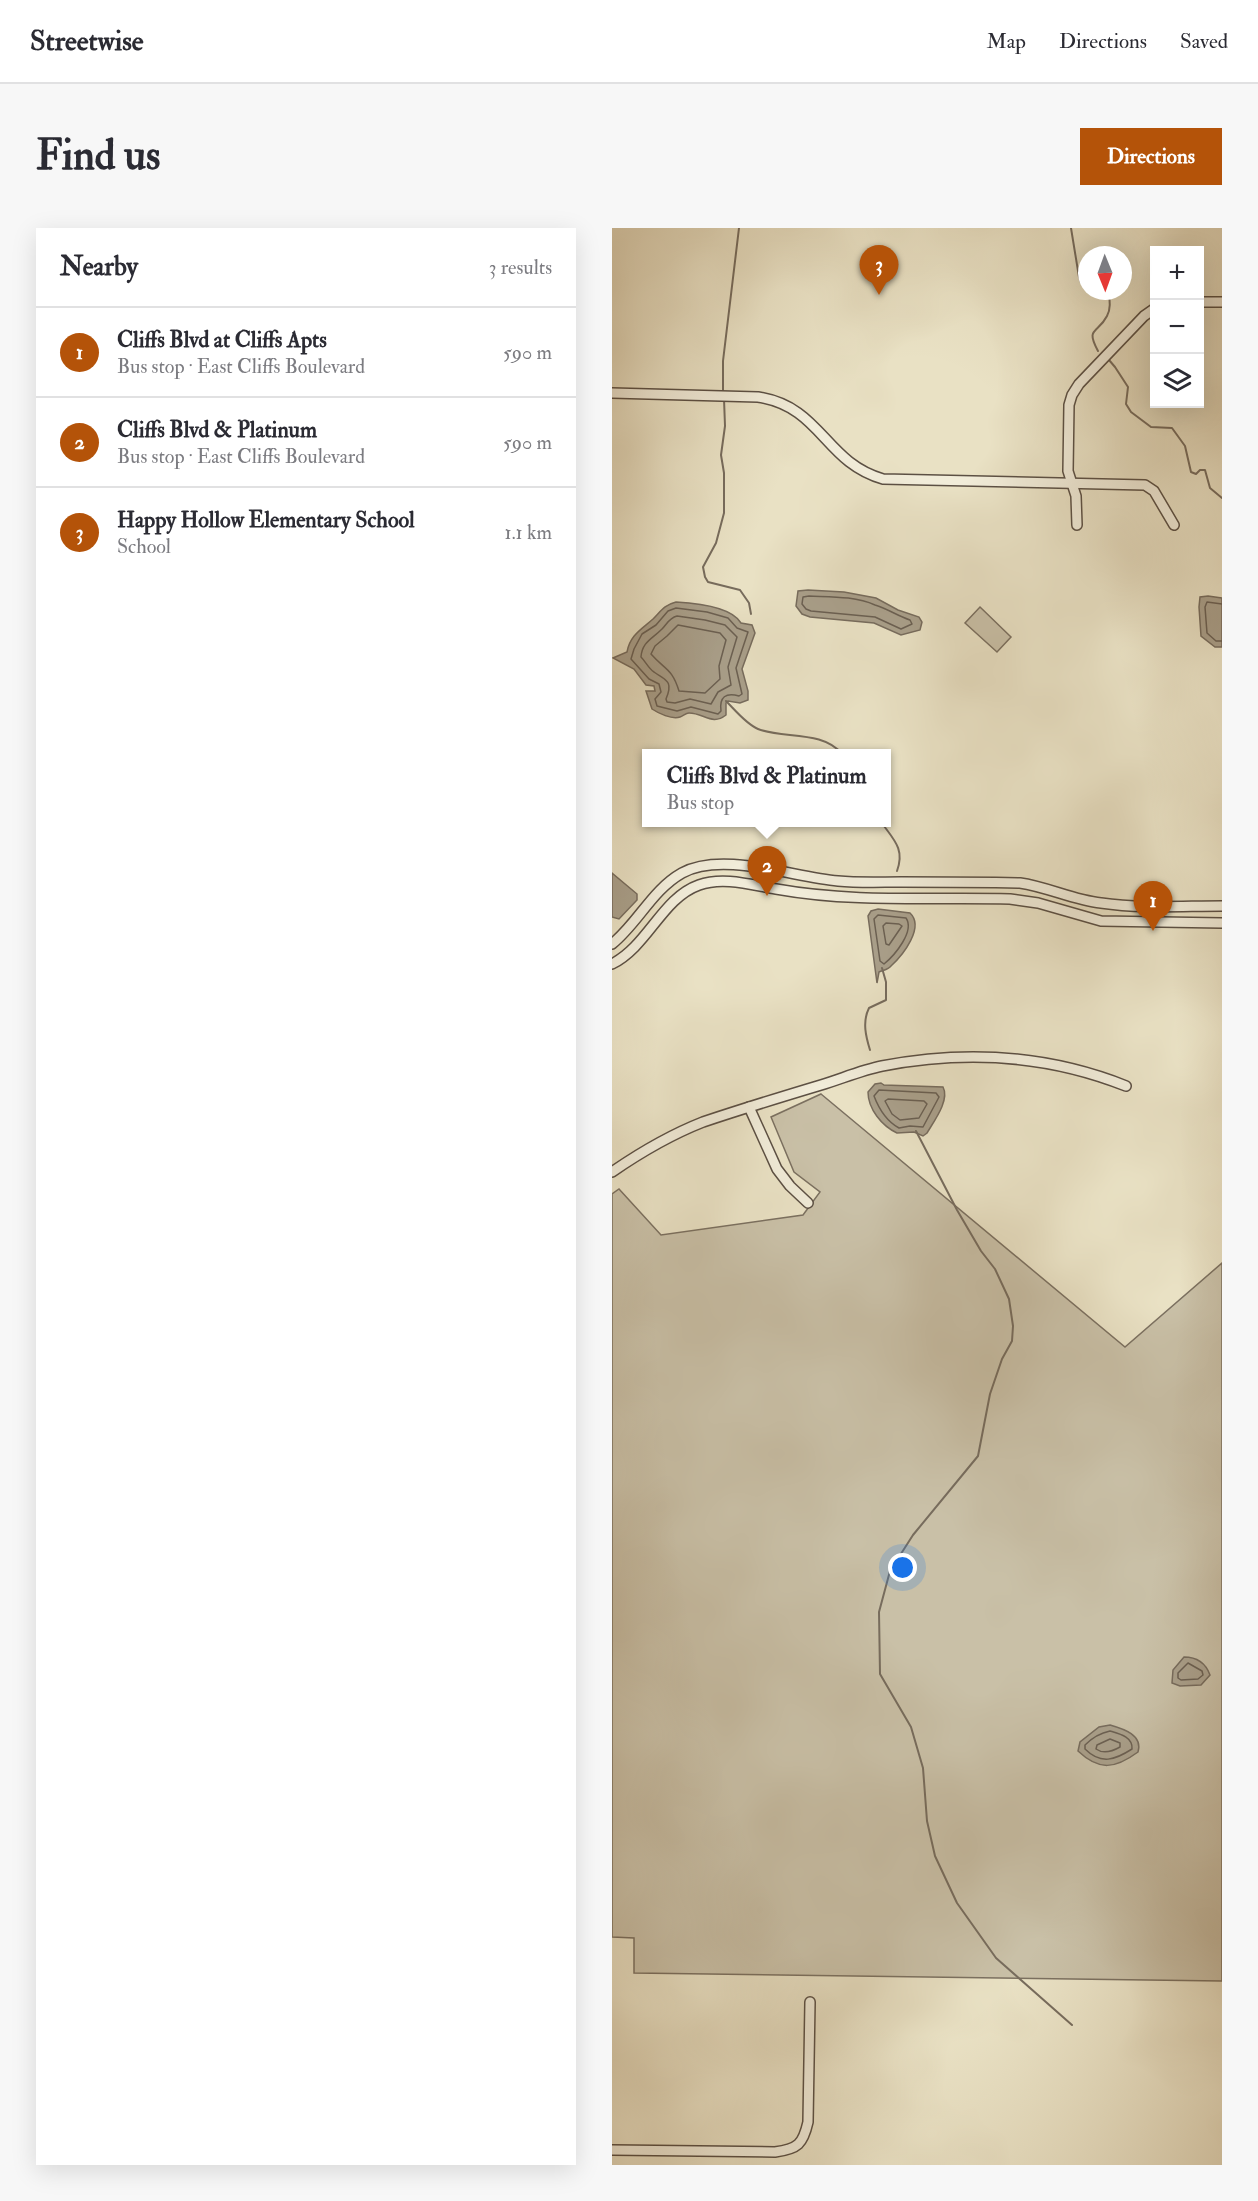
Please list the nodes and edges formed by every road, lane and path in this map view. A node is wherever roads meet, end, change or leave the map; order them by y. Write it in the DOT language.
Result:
graph roads {
  1 [pos="1204,302"];
  2 [pos="1222,302"];
  3 [pos="1150,312"];
  4 [pos="612,393"];
  5 [pos="1072,483"];
  6 [pos="1077,525"];
  7 [pos="1174,525"];
  8 [pos="1222,906"];
  9 [pos="1222,923"];
  10 [pos="612,944"];
  11 [pos="612,964"];
  12 [pos="1126,1086"];
  13 [pos="750,1107"];
  14 [pos="612,1172"];
  15 [pos="808,1203"];
  16 [pos="810,2002"];
  17 [pos="612,2150"];
  1 -- 2 [label="street"];
  3 -- 5 [label="street"];
  4 -- 5 [label="street"];
  5 -- 6 [label="street"];
  5 -- 7 [label="street"];
  8 -- 10 [label="street"];
  9 -- 11 [label="street"];
  12 -- 13 [label="street"];
  13 -- 14 [label="street"];
  13 -- 15 [label="street"];
  16 -- 17 [label="street"];
}
